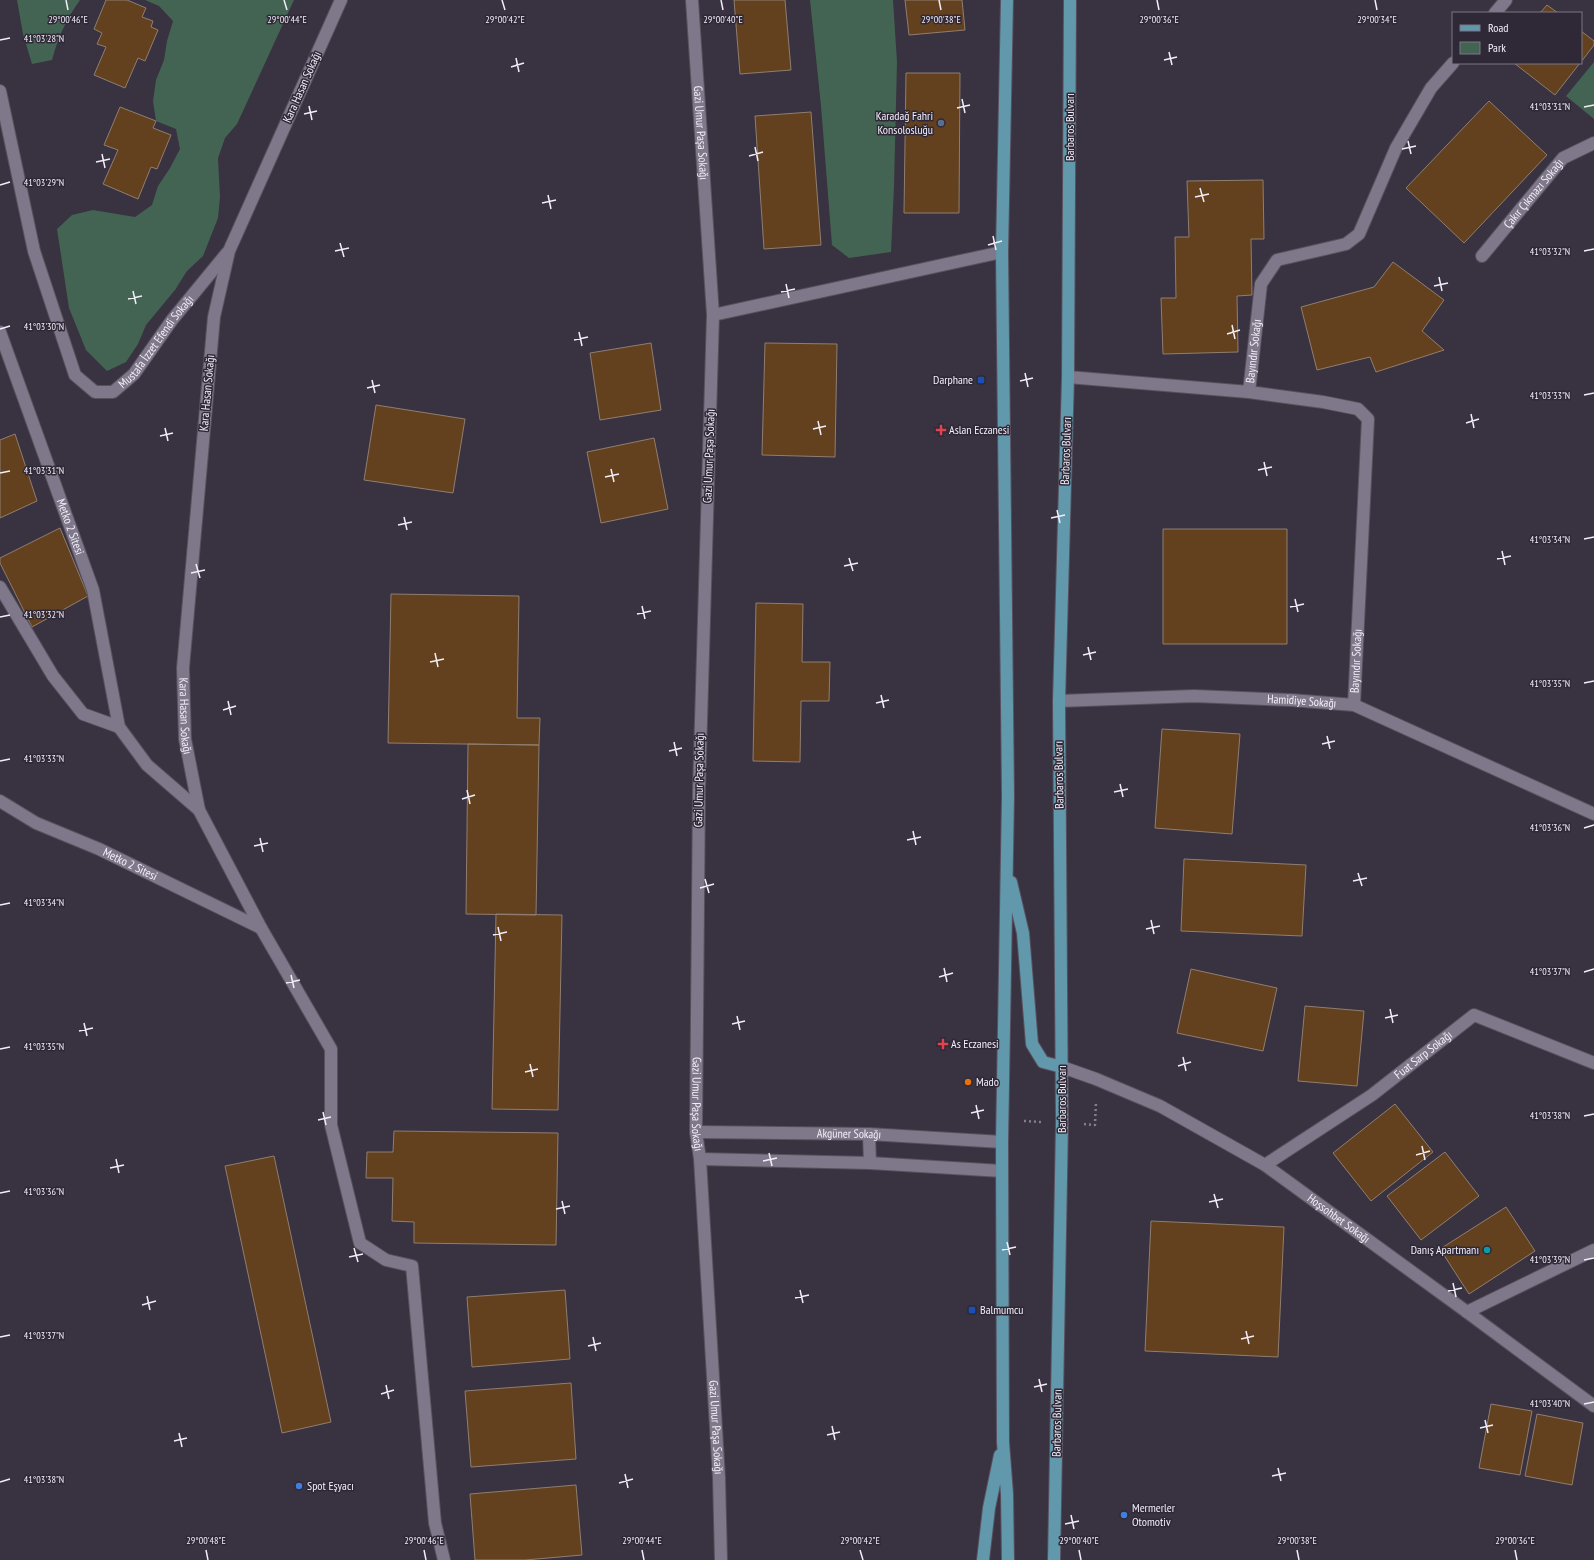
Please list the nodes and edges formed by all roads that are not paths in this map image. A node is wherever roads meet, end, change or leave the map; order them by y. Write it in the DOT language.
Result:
graph roads {
  1 [pos="341,0"];
  2 [pos="692,0"];
  3 [pos="1007,0"];
  4 [pos="1070,0"];
  5 [pos="1506,0"];
  6 [pos="1496,12"];
  7 [pos="1452,64"];
  8 [pos="0,90"];
  9 [pos="1594,143"];
  10 [pos="229,251"];
  11 [pos="1002,252"];
  12 [pos="1482,256"];
  13 [pos="713,315"];
  14 [pos="0,332"];
  15 [pos="1068,377"];
  16 [pos="1249,392"];
  17 [pos="0,587"];
  18 [pos="1059,701"];
  19 [pos="1354,705"];
  20 [pos="119,727"];
  21 [pos="0,801"];
  22 [pos="199,810"];
  23 [pos="1594,814"];
  24 [pos="1007,864"];
  25 [pos="261,928"];
  26 [pos="1594,1063"];
  27 [pos="1062,1067"];
  28 [pos="696,1132"];
  29 [pos="869,1134"];
  30 [pos="1002,1142"];
  31 [pos="700,1159"];
  32 [pos="870,1163"];
  33 [pos="1264,1165"];
  34 [pos="1002,1171"];
  35 [pos="1594,1250"];
  36 [pos="1467,1312"];
  37 [pos="1594,1406"];
  38 [pos="1003,1442"];
  39 [pos="1056,1557"];
  40 [pos="444,1560"];
  41 [pos="721,1560"];
  42 [pos="984,1560"];
  43 [pos="1008,1560"];
  1 -- 10 [label="street, Kara Hasan Sokağı"];
  2 -- 13 [label="street, Gazi Umur Paşa Sokağı"];
  3 -- 11 [label="main road"];
  4 -- 15 [label="main road, Barbaros Bulvarı"];
  5 -- 6 [label="street"];
  7 -- 16 [label="street, Bayındır Sokağı"];
  8 -- 10 [label="street, Mustafa İzzet Efendi Sokağı"];
  9 -- 12 [label="street, Çakır Çıkmazı Sokağı"];
  10 -- 22 [label="street, Kara Hasan Sokağı"];
  11 -- 13 [label="street"];
  11 -- 24 [label="main road"];
  13 -- 28 [label="street, Gazi Umur Paşa Sokağı"];
  14 -- 20 [label="street, Metko 2 Sitesi"];
  15 -- 16 [label="street"];
  15 -- 18 [label="main road, Barbaros Bulvarı"];
  16 -- 19 [label="street, Bayındır Sokağı"];
  17 -- 20 [label="street"];
  18 -- 19 [label="street, Hamidiye Sokağı"];
  18 -- 27 [label="main road, Barbaros Bulvarı"];
  19 -- 23 [label="street, Hamidiye Sokağı"];
  20 -- 22 [label="street, Metko 2 Sitesi"];
  21 -- 25 [label="street, Metko 2 Sitesi"];
  22 -- 25 [label="street"];
  24 -- 27 [label="main road"];
  24 -- 30 [label="main road"];
  25 -- 40 [label="street"];
  26 -- 33 [label="street, Fuat Sarp Sokağı"];
  27 -- 33 [label="street, Hoşsohbet Sokağı"];
  27 -- 39 [label="main road, Barbaros Bulvarı"];
  28 -- 29 [label="street, Akgüner Sokağı"];
  28 -- 31 [label="street, Gazi Umur Paşa Sokağı"];
  29 -- 30 [label="street, Akgüner Sokağı"];
  29 -- 32 [label="street"];
  30 -- 34 [label="main road"];
  31 -- 32 [label="street"];
  31 -- 41 [label="street, Gazi Umur Paşa Sokağı"];
  32 -- 34 [label="street"];
  33 -- 36 [label="street, Hoşsohbet Sokağı"];
  34 -- 38 [label="main road"];
  35 -- 36 [label="street"];
  36 -- 37 [label="street, Hoşsohbet Sokağı"];
  38 -- 42 [label="main road"];
  38 -- 43 [label="main road"];
}
